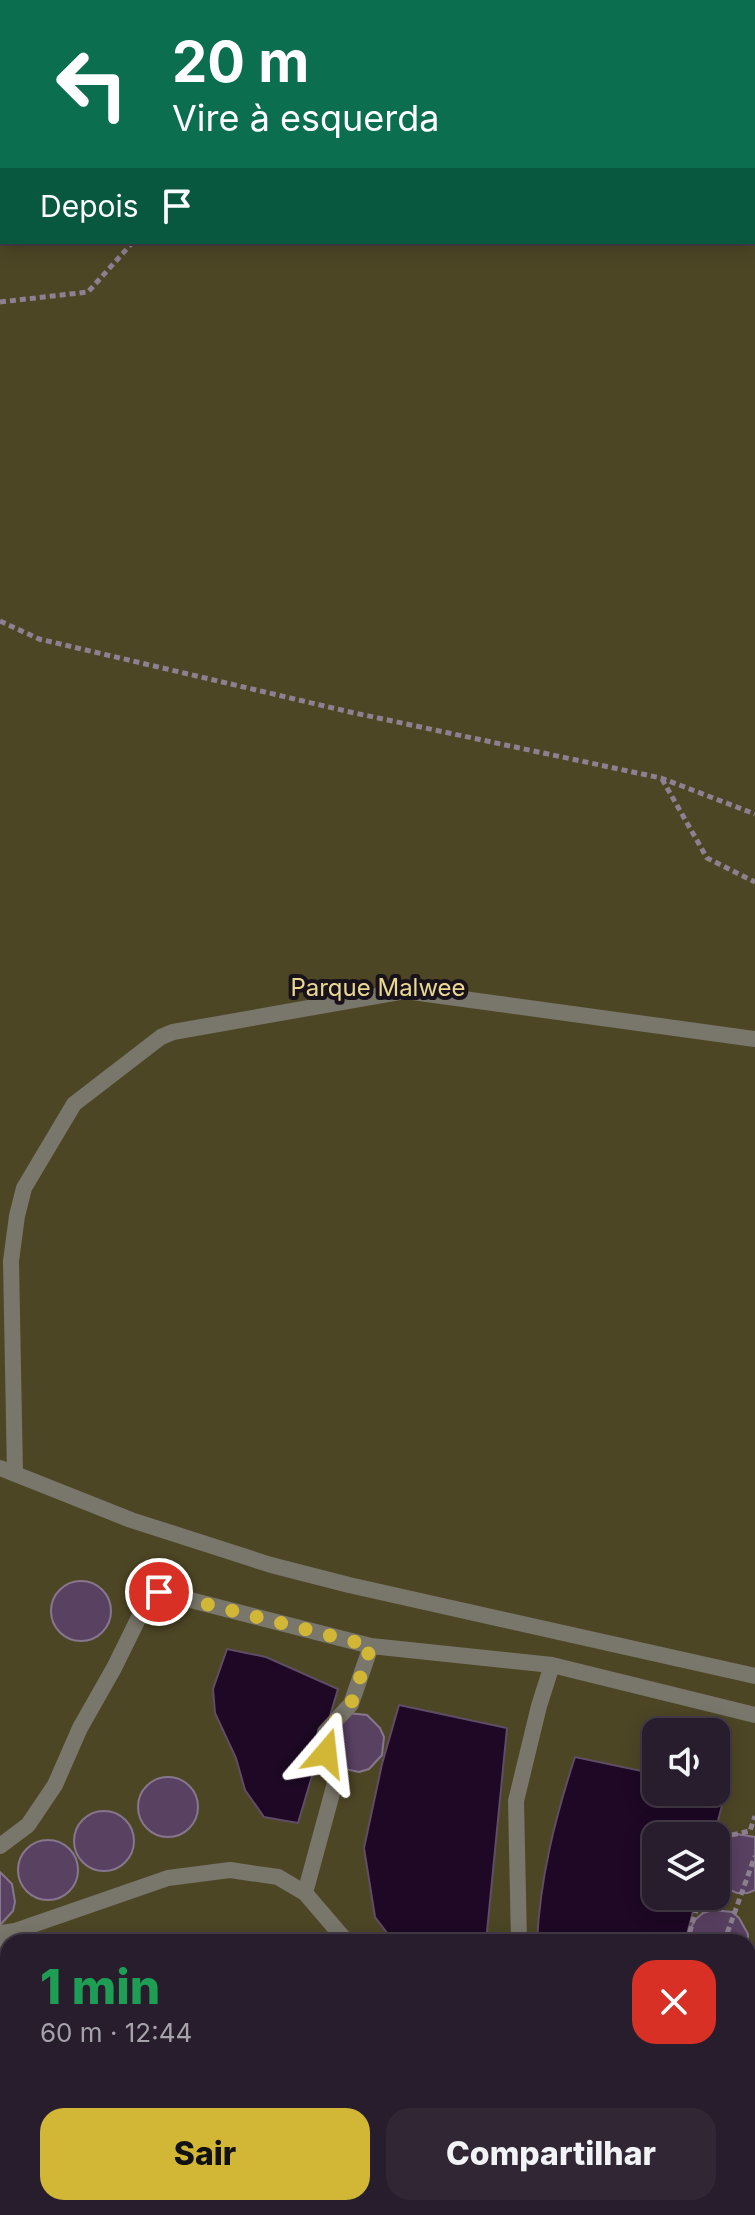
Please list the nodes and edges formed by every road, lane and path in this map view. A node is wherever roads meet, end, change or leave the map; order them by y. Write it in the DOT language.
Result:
graph roads {
  1 [pos="131,244"];
  2 [pos="0,302"];
  3 [pos="0,621"];
  4 [pos="661,778"];
  5 [pos="755,814"];
  6 [pos="755,882"];
  7 [pos="755,1039"];
  8 [pos="8,1471"];
  9 [pos="371,1646"];
  10 [pos="552,1665"];
  11 [pos="755,1676"];
  12 [pos="755,1715"];
  13 [pos="755,1816"];
  14 [pos="730,1835"];
  15 [pos="0,1846"];
  16 [pos="755,1856"];
  17 [pos="305,1893"];
  18 [pos="696,1910"];
  19 [pos="0,1933"];
  20 [pos="340,1934"];
  21 [pos="519,1934"];
  22 [pos="689,1934"];
  23 [pos="727,1934"];
  1 -- 2 [label="path"];
  3 -- 4 [label="path"];
  4 -- 5 [label="path"];
  4 -- 6 [label="path"];
  7 -- 8 [label="lane"];
  8 -- 11 [label="lane"];
  9 -- 10 [label="lane"];
  9 -- 15 [label="lane"];
  9 -- 17 [label="lane"];
  10 -- 12 [label="lane"];
  10 -- 21 [label="lane"];
  13 -- 14 [label="path"];
  16 -- 23 [label="path"];
  17 -- 19 [label="lane"];
  17 -- 20 [label="lane"];
  18 -- 22 [label="path"];
}
